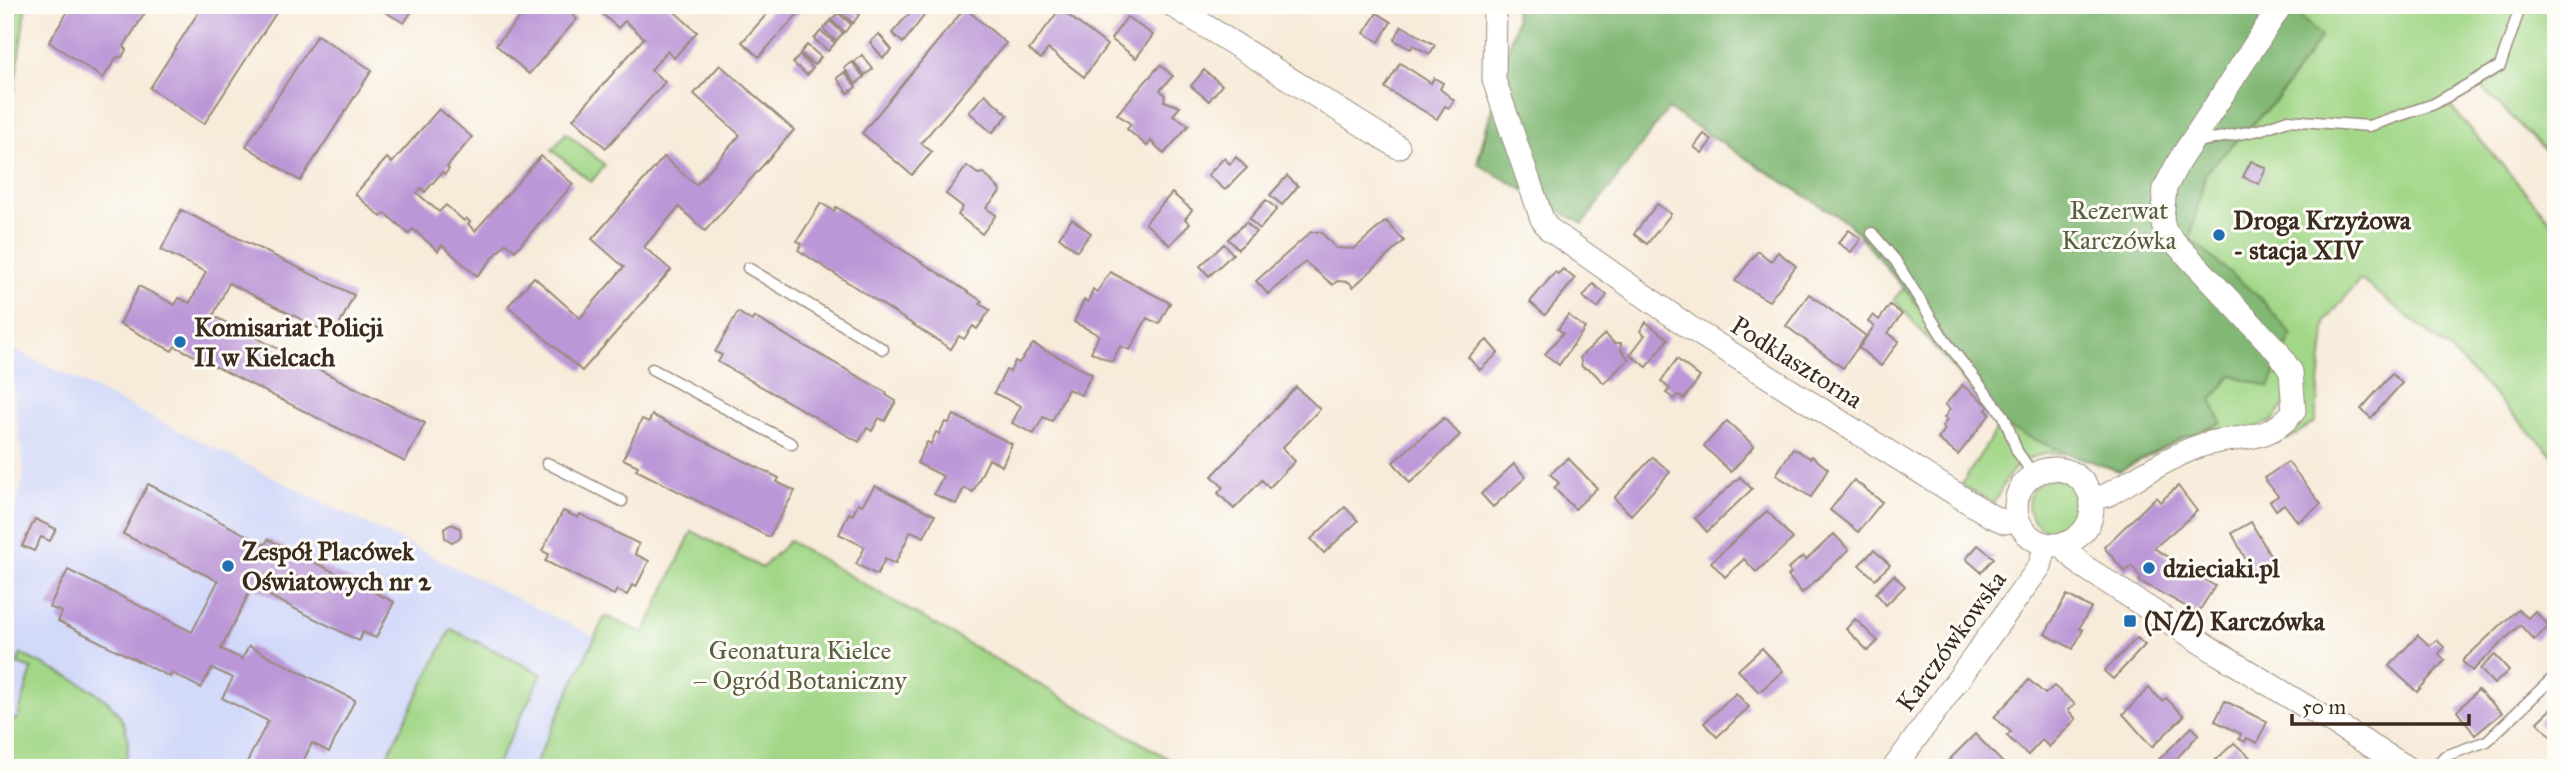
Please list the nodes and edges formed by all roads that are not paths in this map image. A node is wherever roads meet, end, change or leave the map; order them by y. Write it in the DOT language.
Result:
graph roads {
  1 [pos="1172,5"];
  2 [pos="1495,5"];
  3 [pos="2281,5"];
  4 [pos="2521,5"];
  5 [pos="2189,144"];
  6 [pos="1398,147"];
  7 [pos="1872,233"];
  8 [pos="748,268"];
  9 [pos="883,349"];
  10 [pos="652,369"];
  11 [pos="792,444"];
  12 [pos="547,463"];
  13 [pos="2033,474"];
  14 [pos="2092,499"];
  15 [pos="622,501"];
  16 [pos="2017,520"];
  17 [pos="2056,544"];
  18 [pos="2556,675"];
  19 [pos="1894,768"];
  20 [pos="2408,768"];
  21 [pos="2434,768"];
  1 -- 6 [label="street"];
  2 -- 16 [label="street, Podklasztorna"];
  3 -- 5 [label="street"];
  4 -- 5 [label="lane"];
  5 -- 14 [label="street"];
  7 -- 13 [label="lane"];
  8 -- 9 [label="lane"];
  10 -- 11 [label="lane"];
  12 -- 15 [label="lane"];
  13 -- 14 [label="street"];
  13 -- 16 [label="street"];
  14 -- 17 [label="street"];
  16 -- 17 [label="street, Podklasztorna"];
  17 -- 19 [label="street, Karczówkowska"];
  17 -- 20 [label="street, Podklasztorna"];
  18 -- 21 [label="lane"];
}
